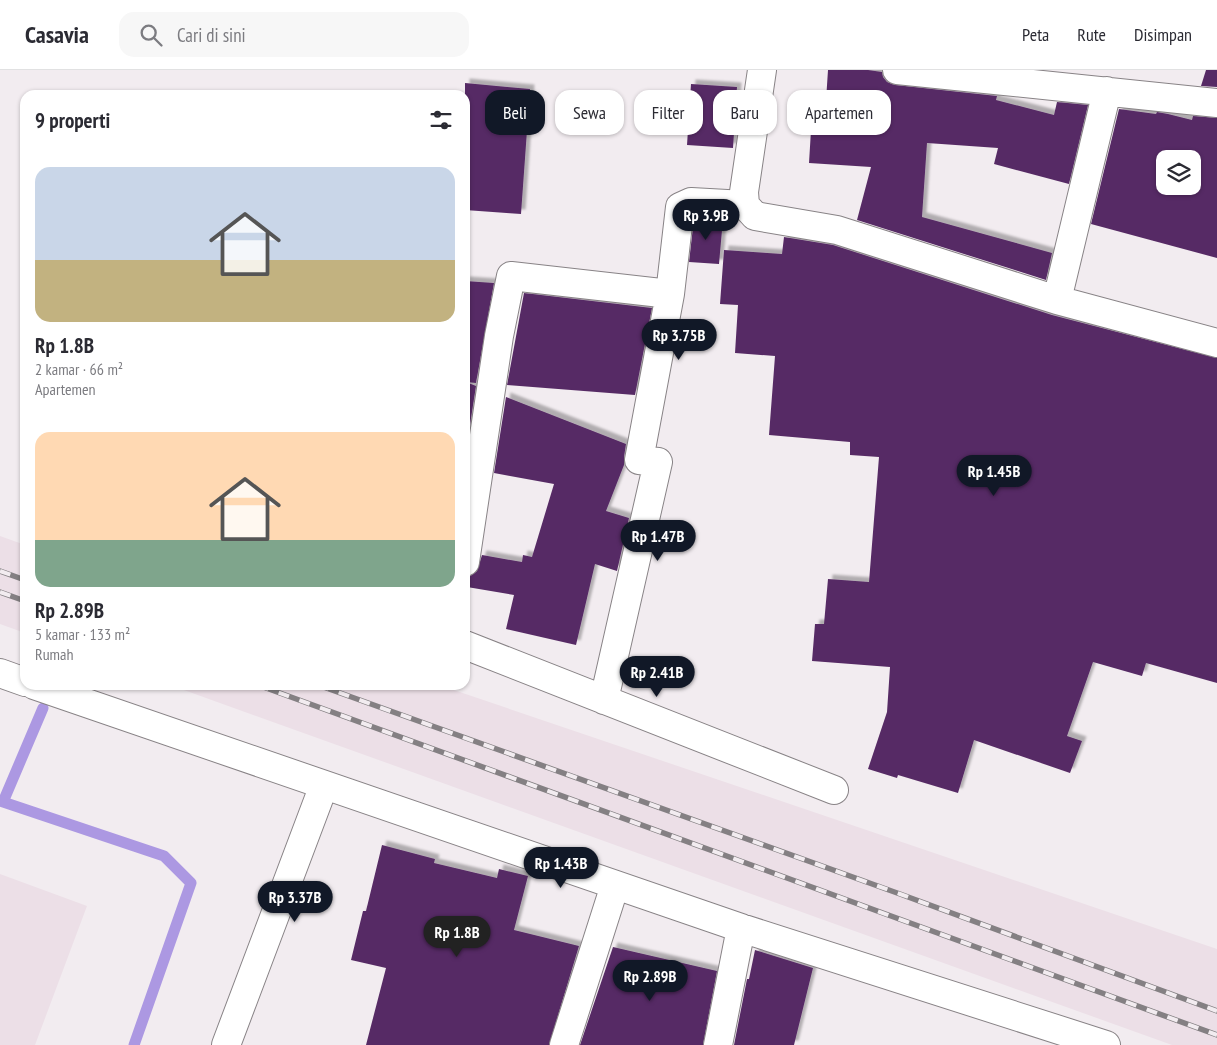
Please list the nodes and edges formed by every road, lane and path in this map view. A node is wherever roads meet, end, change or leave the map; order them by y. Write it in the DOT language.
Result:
graph roads {
  1 [pos="762,70"];
  2 [pos="897,70"];
  3 [pos="1107,91"];
  4 [pos="1217,103"];
  5 [pos="746,205"];
  6 [pos="670,294"];
  7 [pos="1057,300"];
  8 [pos="1217,343"];
  9 [pos="470,530"];
  10 [pos="470,648"];
  11 [pos="0,673"];
  12 [pos="20,680"];
  13 [pos="48,690"];
  14 [pos="604,700"];
  15 [pos="324,785"];
  16 [pos="834,790"];
  17 [pos="615,885"];
  18 [pos="741,928"];
  19 [pos="1092,1043"];
  20 [pos="226,1045"];
  21 [pos="564,1045"];
  22 [pos="718,1045"];
  1 -- 5 [label="street"];
  2 -- 3 [label="street"];
  3 -- 4 [label="street"];
  3 -- 7 [label="street"];
  5 -- 6 [label="street"];
  5 -- 7 [label="street"];
  6 -- 9 [label="street"];
  6 -- 14 [label="street"];
  7 -- 8 [label="street"];
  10 -- 14 [label="street"];
  11 -- 12 [label="street"];
  13 -- 15 [label="street"];
  14 -- 16 [label="street"];
  15 -- 17 [label="street"];
  15 -- 20 [label="street"];
  17 -- 18 [label="street"];
  17 -- 21 [label="street"];
  18 -- 19 [label="street"];
  18 -- 22 [label="street"];
}
